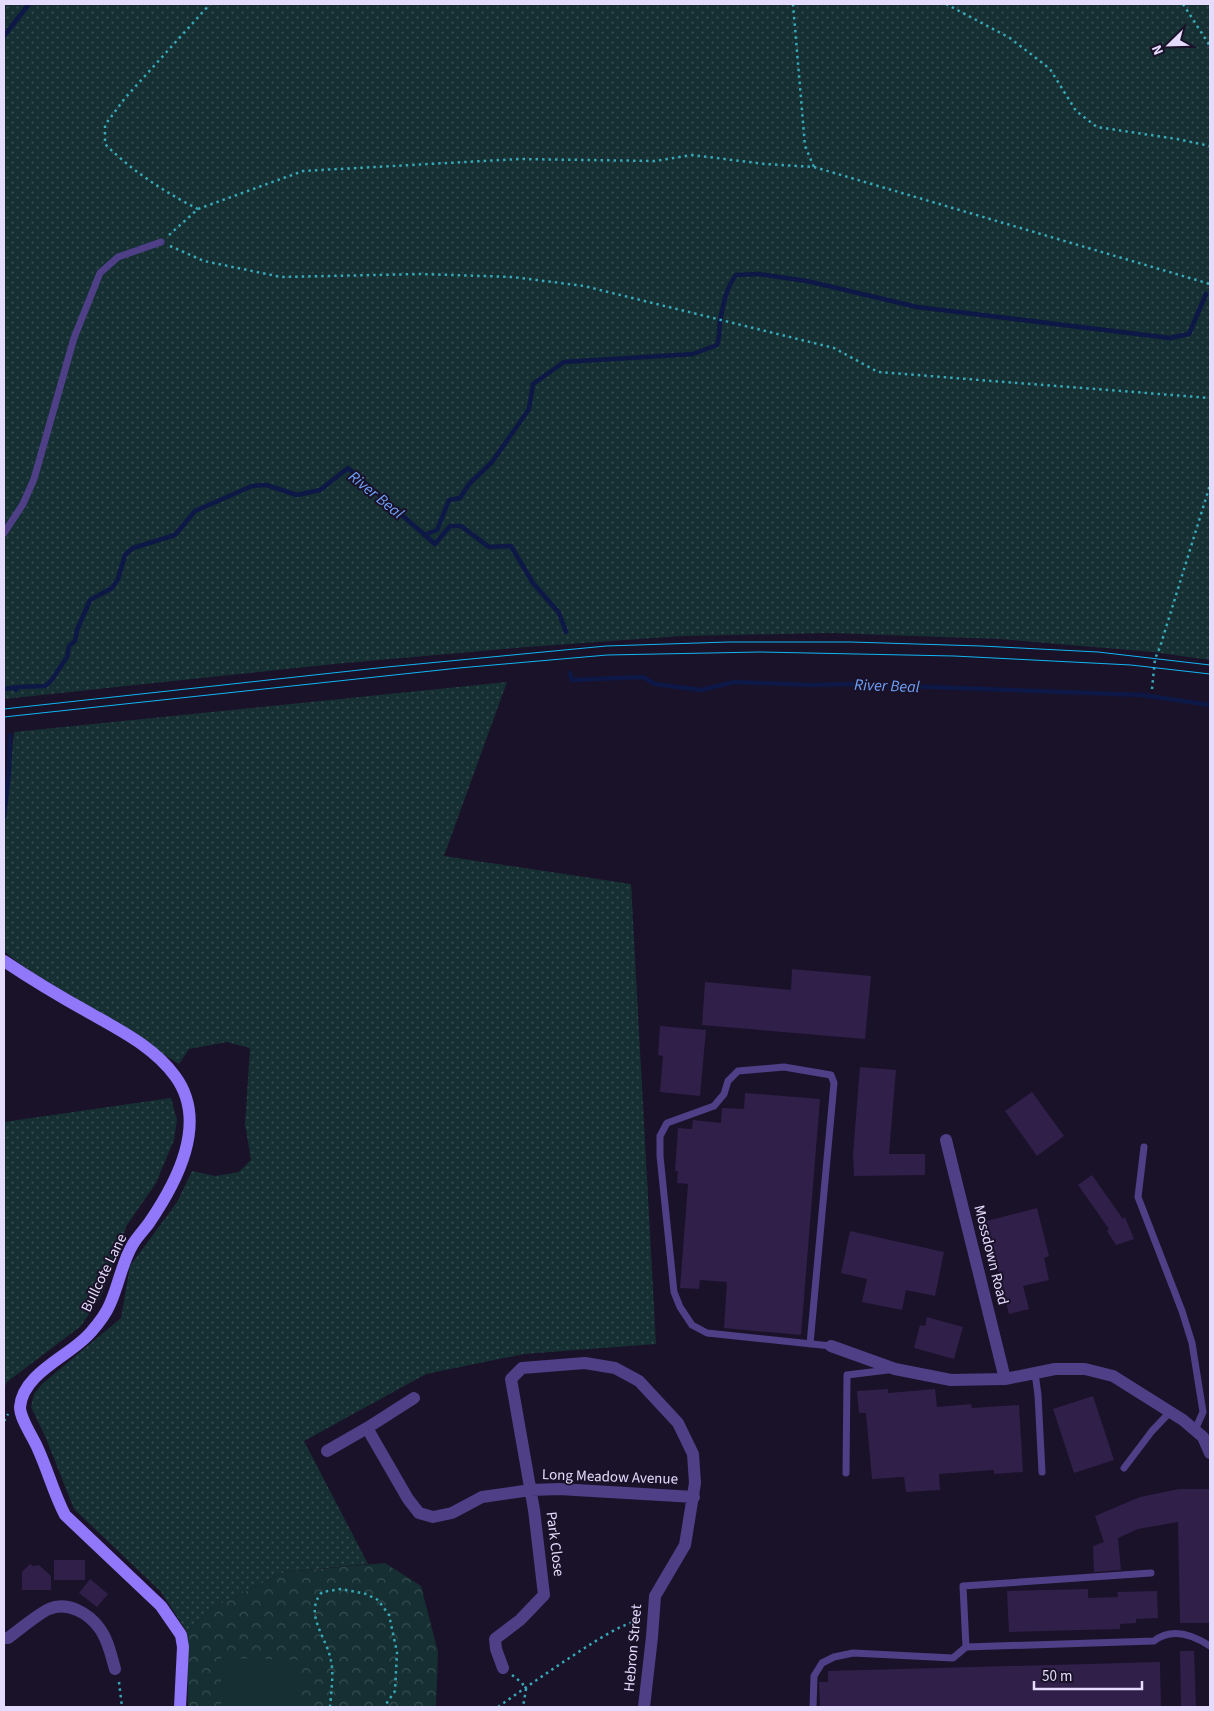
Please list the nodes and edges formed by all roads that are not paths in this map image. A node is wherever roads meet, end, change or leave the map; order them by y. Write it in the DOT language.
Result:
graph roads {
  1 [pos="161,242"];
  2 [pos="4,532"];
  3 [pos="4,961"];
  4 [pos="946,1140"];
  5 [pos="1144,1147"];
  6 [pos="810,1344"];
  7 [pos="831,1346"];
  8 [pos="895,1369"];
  9 [pos="1035,1373"];
  10 [pos="1005,1379"];
  11 [pos="414,1398"];
  12 [pos="1170,1412"];
  13 [pos="367,1428"];
  14 [pos="1203,1433"];
  15 [pos="328,1451"];
  16 [pos="1210,1453"];
  17 [pos="1124,1468"];
  18 [pos="1042,1472"];
  19 [pos="846,1473"];
  20 [pos="531,1490"];
  21 [pos="694,1497"];
  22 [pos="1151,1573"];
  23 [pos="4,1638"];
  24 [pos="1210,1646"];
  25 [pos="966,1647"];
  26 [pos="503,1668"];
  27 [pos="114,1669"];
  28 [pos="180,1707"];
  29 [pos="644,1707"];
  30 [pos="813,1707"];
  1 -- 2 [label="lane"];
  3 -- 28 [label="street, Bullcote Lane"];
  4 -- 10 [label="street, Mossdown Road"];
  5 -- 14 [label="lane"];
  6 -- 6 [label="lane"];
  6 -- 7 [label="lane"];
  7 -- 8 [label="street"];
  8 -- 10 [label="street"];
  8 -- 19 [label="lane"];
  9 -- 10 [label="street"];
  9 -- 12 [label="street"];
  9 -- 18 [label="lane"];
  11 -- 13 [label="street"];
  12 -- 14 [label="street"];
  12 -- 17 [label="lane"];
  13 -- 15 [label="street"];
  13 -- 20 [label="street, Long Meadow Avenue"];
  14 -- 16 [label="street"];
  20 -- 21 [label="street, Long Meadow Avenue"];
  20 -- 21 [label="street, Hebron Street"];
  20 -- 26 [label="street, Park Close"];
  21 -- 29 [label="street, Hebron Street"];
  22 -- 25 [label="lane"];
  23 -- 27 [label="street"];
  24 -- 25 [label="lane"];
  25 -- 30 [label="lane"];
}
